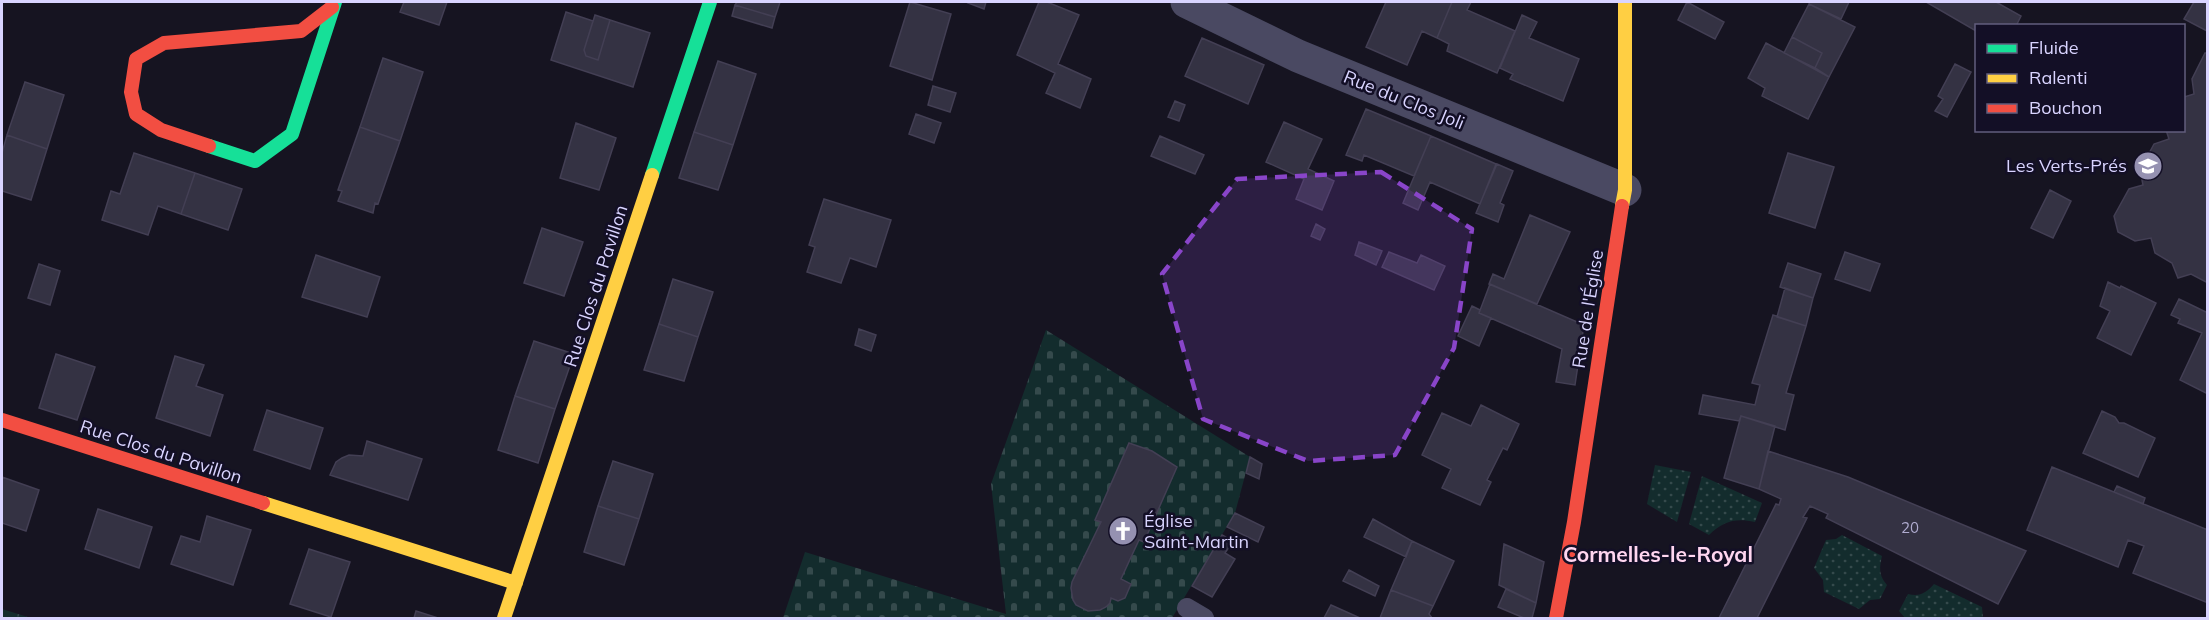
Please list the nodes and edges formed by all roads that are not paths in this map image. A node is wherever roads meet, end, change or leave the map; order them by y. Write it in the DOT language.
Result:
graph roads {
  1 [pos="710,2"];
  2 [pos="1187,2"];
  3 [pos="1625,2"];
  4 [pos="334,4"];
  5 [pos="1625,190"];
  6 [pos="2,420"];
  7 [pos="516,582"];
  8 [pos="1187,608"];
  9 [pos="504,618"];
  10 [pos="1204,618"];
  11 [pos="1556,618"];
  1 -- 7 [label="street, Rue Clos du Pavillon"];
  2 -- 5 [label="street, Rue du Clos Joli"];
  3 -- 5 [label="street, Rue de l'Église"];
  4 -- 4 [label="street"];
  5 -- 11 [label="street, Rue de l'Église"];
  6 -- 7 [label="street, Rue Clos du Pavillon"];
  7 -- 9 [label="street, Rue Clos du Pavillon"];
  8 -- 10 [label="lane"];
}
